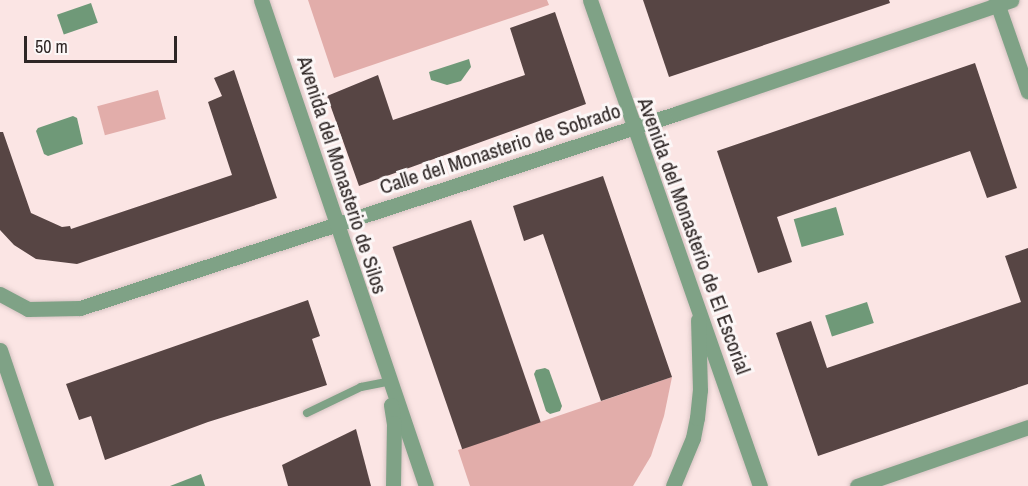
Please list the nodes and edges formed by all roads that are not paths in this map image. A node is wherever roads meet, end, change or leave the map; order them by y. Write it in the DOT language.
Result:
graph roads {
  1 [pos="261,0"];
  2 [pos="590,0"];
  3 [pos="1001,2"];
  4 [pos="1028,92"];
  5 [pos="633,127"];
  6 [pos="336,224"];
  7 [pos="0,294"];
  8 [pos="697,303"];
  9 [pos="0,350"];
  10 [pos="384,363"];
  11 [pos="387,382"];
  12 [pos="307,413"];
  13 [pos="1028,427"];
  14 [pos="46,486"];
  15 [pos="393,486"];
  16 [pos="426,486"];
  17 [pos="673,486"];
  18 [pos="760,486"];
  19 [pos="857,486"];
  1 -- 6 [label="street, Avenida del Monasterio de Silos"];
  2 -- 5 [label="street, Avenida del Monasterio de El Escorial"];
  3 -- 4 [label="street"];
  3 -- 5 [label="street, Calle del Monasterio de Sobrado"];
  5 -- 6 [label="street, Calle del Monasterio de Sobrado"];
  5 -- 8 [label="street, Avenida del Monasterio de El Escorial"];
  6 -- 7 [label="street, Calle del Monasterio de Sobrado"];
  6 -- 10 [label="street, Avenida del Monasterio de Silos"];
  8 -- 17 [label="street"];
  8 -- 18 [label="street, Avenida del Monasterio de El Escorial"];
  9 -- 14 [label="street"];
  10 -- 11 [label="street, Avenida del Monasterio de Silos"];
  10 -- 16 [label="street, Avenida del Monasterio de Silos"];
  11 -- 12 [label="lane"];
  11 -- 15 [label="street, Avenida del Monasterio de Silos"];
  13 -- 19 [label="street"];
}
